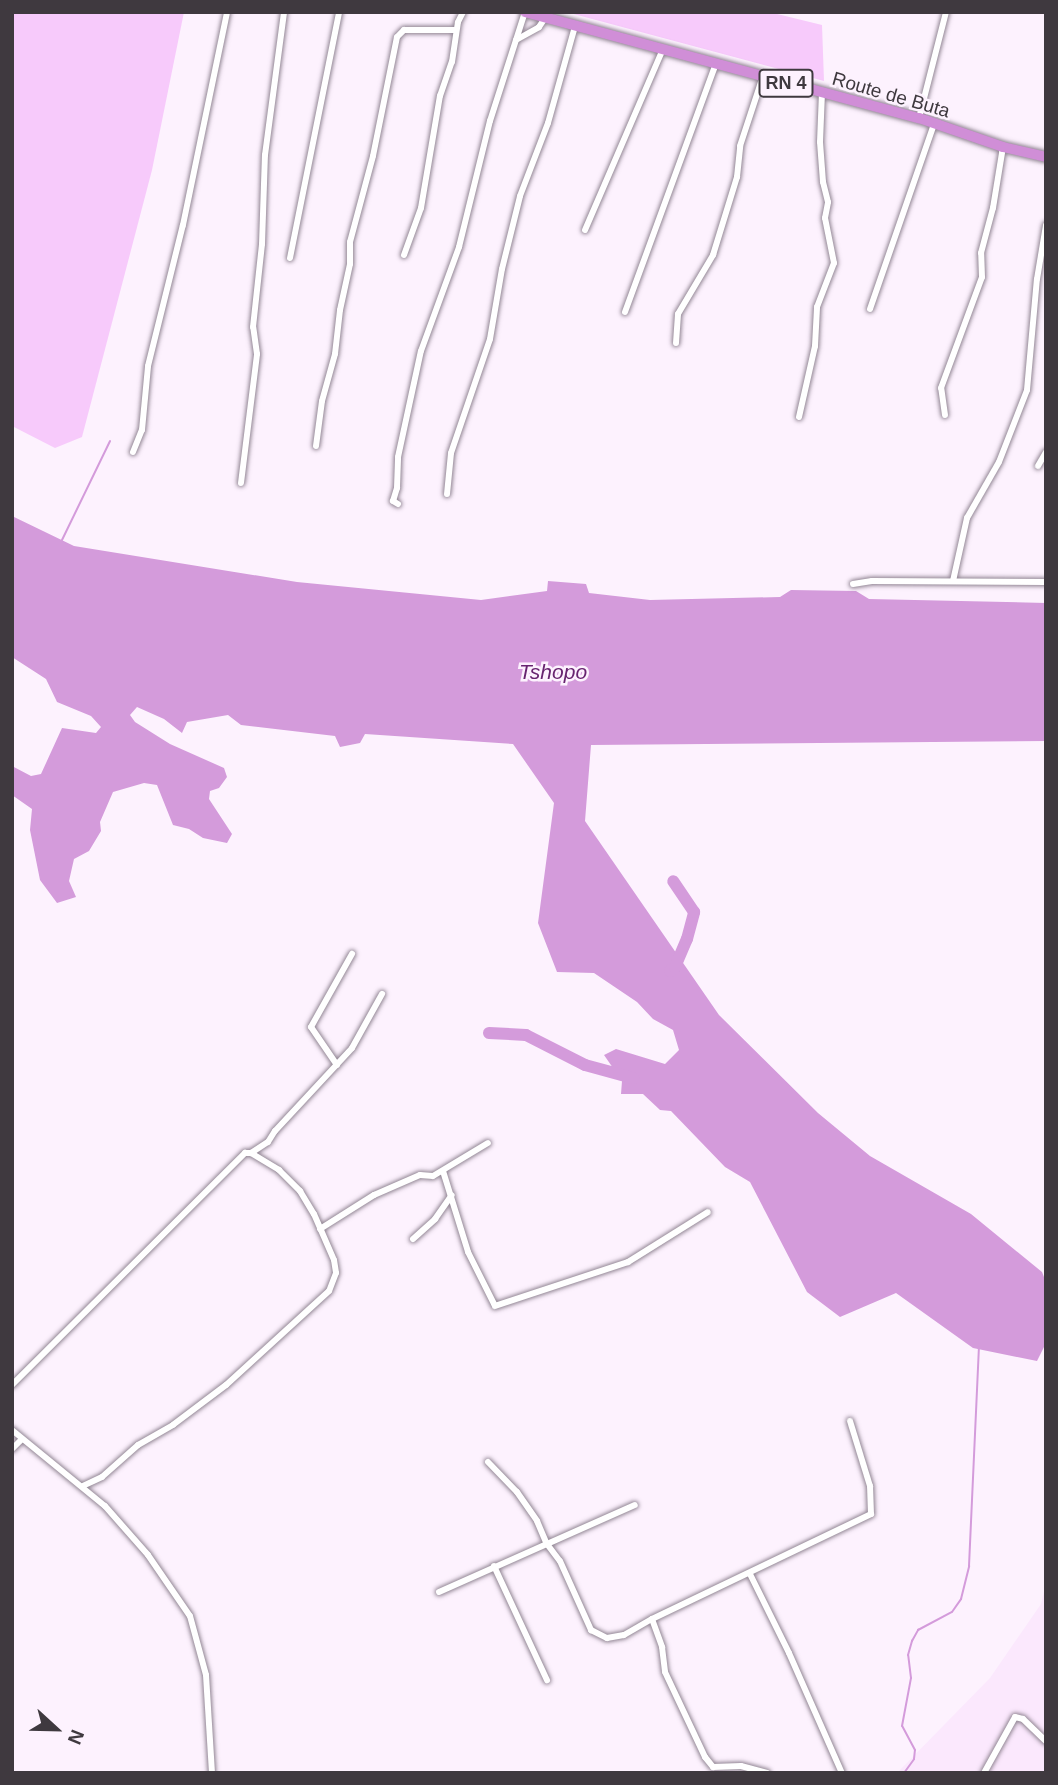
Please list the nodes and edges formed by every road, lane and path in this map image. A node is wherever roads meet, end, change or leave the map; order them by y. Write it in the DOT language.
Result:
graph roads {
  1 [pos="227,12"];
  2 [pos="284,12"];
  3 [pos="339,12"];
  4 [pos="463,12"];
  5 [pos="525,12"];
  6 [pos="946,12"];
  7 [pos="545,18"];
  8 [pos="575,26"];
  9 [pos="456,30"];
  10 [pos="516,40"];
  11 [pos="663,49"];
  12 [pos="716,63"];
  13 [pos="763,76"];
  14 [pos="822,93"];
  15 [pos="919,118"];
  16 [pos="934,124"];
  17 [pos="1003,147"];
  18 [pos="1046,157"];
  19 [pos="1046,225"];
  20 [pos="585,230"];
  21 [pos="404,255"];
  22 [pos="289,258"];
  23 [pos="870,309"];
  24 [pos="625,312"];
  25 [pos="676,342"];
  26 [pos="945,415"];
  27 [pos="799,417"];
  28 [pos="316,446"];
  29 [pos="133,452"];
  30 [pos="1046,452"];
  31 [pos="1038,466"];
  32 [pos="241,483"];
  33 [pos="447,494"];
  34 [pos="398,504"];
  35 [pos="953,581"];
  36 [pos="1046,582"];
  37 [pos="853,584"];
  38 [pos="352,954"];
  39 [pos="382,994"];
  40 [pos="337,1065"];
  41 [pos="488,1143"];
  42 [pos="251,1153"];
  43 [pos="443,1171"];
  44 [pos="452,1195"];
  45 [pos="708,1212"];
  46 [pos="320,1229"];
  47 [pos="412,1239"];
  48 [pos="12,1385"];
  49 [pos="850,1421"];
  50 [pos="12,1430"];
  51 [pos="22,1439"];
  52 [pos="12,1449"];
  53 [pos="488,1462"];
  54 [pos="83,1486"];
  55 [pos="635,1505"];
  56 [pos="547,1544"];
  57 [pos="494,1566"];
  58 [pos="750,1574"];
  59 [pos="439,1592"];
  60 [pos="652,1619"];
  61 [pos="547,1680"];
  62 [pos="1046,1741"];
  63 [pos="212,1773"];
  64 [pos="767,1773"];
  65 [pos="842,1773"];
  66 [pos="984,1773"];
  1 -- 29 [label="street"];
  2 -- 32 [label="street"];
  3 -- 22 [label="street"];
  4 -- 9 [label="street"];
  5 -- 7 [label="highway, Route de Buta / RN 4"];
  5 -- 10 [label="street"];
  6 -- 15 [label="street"];
  7 -- 8 [label="highway, Route de Buta / RN 4"];
  7 -- 10 [label="street"];
  8 -- 11 [label="highway, Route de Buta / RN 4"];
  8 -- 33 [label="street"];
  9 -- 21 [label="street"];
  9 -- 28 [label="street"];
  10 -- 34 [label="street"];
  11 -- 12 [label="highway, Route de Buta / RN 4"];
  11 -- 20 [label="street"];
  12 -- 13 [label="highway, Route de Buta / RN 4"];
  12 -- 24 [label="street"];
  13 -- 14 [label="highway, Route de Buta / RN 4"];
  13 -- 25 [label="street"];
  14 -- 15 [label="highway, Route de Buta / RN 4"];
  14 -- 27 [label="street"];
  15 -- 16 [label="highway, Route de Buta / RN 4"];
  16 -- 17 [label="highway, Route de Buta / RN 4"];
  16 -- 23 [label="street"];
  17 -- 18 [label="highway, Route de Buta / RN 4"];
  17 -- 26 [label="street"];
  19 -- 35 [label="street"];
  30 -- 31 [label="street"];
  35 -- 36 [label="street"];
  35 -- 37 [label="street"];
  38 -- 40 [label="street"];
  39 -- 40 [label="street"];
  40 -- 42 [label="street"];
  41 -- 43 [label="street"];
  42 -- 46 [label="street"];
  42 -- 48 [label="street"];
  43 -- 44 [label="street"];
  43 -- 46 [label="street"];
  44 -- 45 [label="street"];
  44 -- 47 [label="street"];
  46 -- 54 [label="street"];
  49 -- 58 [label="street"];
  50 -- 51 [label="street"];
  51 -- 52 [label="street"];
  51 -- 54 [label="street"];
  53 -- 56 [label="street"];
  54 -- 63 [label="street"];
  55 -- 56 [label="street"];
  56 -- 57 [label="street"];
  56 -- 60 [label="street"];
  57 -- 59 [label="street"];
  57 -- 61 [label="street"];
  58 -- 60 [label="street"];
  58 -- 65 [label="street"];
  60 -- 64 [label="street"];
  62 -- 66 [label="street"];
}
